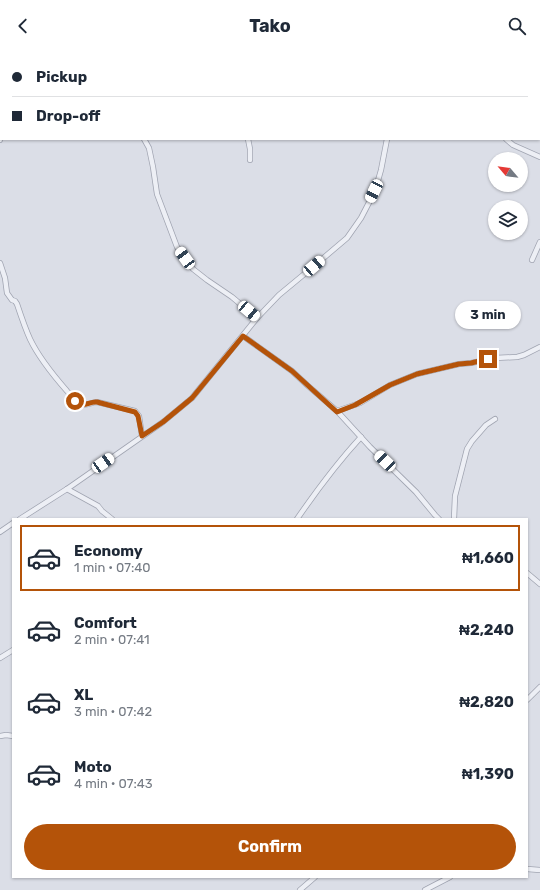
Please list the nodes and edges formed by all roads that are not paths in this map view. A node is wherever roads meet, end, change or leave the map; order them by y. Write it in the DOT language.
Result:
graph roads {
  1 [pos="145,140"];
  2 [pos="248,140"];
  3 [pos="387,140"];
  4 [pos="507,140"];
  5 [pos="540,157"];
  6 [pos="250,160"];
  7 [pos="540,242"];
  8 [pos="532,260"];
  9 [pos="0,263"];
  10 [pos="258,318"];
  11 [pos="243,336"];
  12 [pos="540,347"];
  13 [pos="337,412"];
  14 [pos="495,419"];
  15 [pos="142,436"];
  16 [pos="361,437"];
  17 [pos="67,489"];
  18 [pos="22,518"];
  19 [pos="111,518"];
  20 [pos="299,518"];
  21 [pos="438,518"];
  22 [pos="454,518"];
  23 [pos="12,524"];
  24 [pos="0,532"];
  25 [pos="528,575"];
  26 [pos="540,584"];
  27 [pos="12,651"];
  28 [pos="0,658"];
  29 [pos="540,687"];
  30 [pos="528,699"];
  31 [pos="0,736"];
  32 [pos="12,736"];
  33 [pos="528,869"];
  34 [pos="540,870"];
  35 [pos="314,878"];
  36 [pos="448,878"];
  37 [pos="300,890"];
  38 [pos="425,890"];
  1 -- 10 [label="street"];
  2 -- 6 [label="street"];
  3 -- 10 [label="street"];
  4 -- 5 [label="street"];
  7 -- 8 [label="street"];
  9 -- 15 [label="street"];
  10 -- 11 [label="street"];
  11 -- 13 [label="street"];
  11 -- 15 [label="street"];
  12 -- 13 [label="street"];
  13 -- 16 [label="street"];
  14 -- 22 [label="street"];
  15 -- 17 [label="street"];
  16 -- 20 [label="street"];
  16 -- 21 [label="street"];
  17 -- 18 [label="street"];
  17 -- 19 [label="street"];
  23 -- 24 [label="street"];
  25 -- 26 [label="street"];
  27 -- 28 [label="street"];
  29 -- 30 [label="street"];
  31 -- 32 [label="street"];
  33 -- 34 [label="street"];
  35 -- 37 [label="street"];
  36 -- 38 [label="street"];
}
